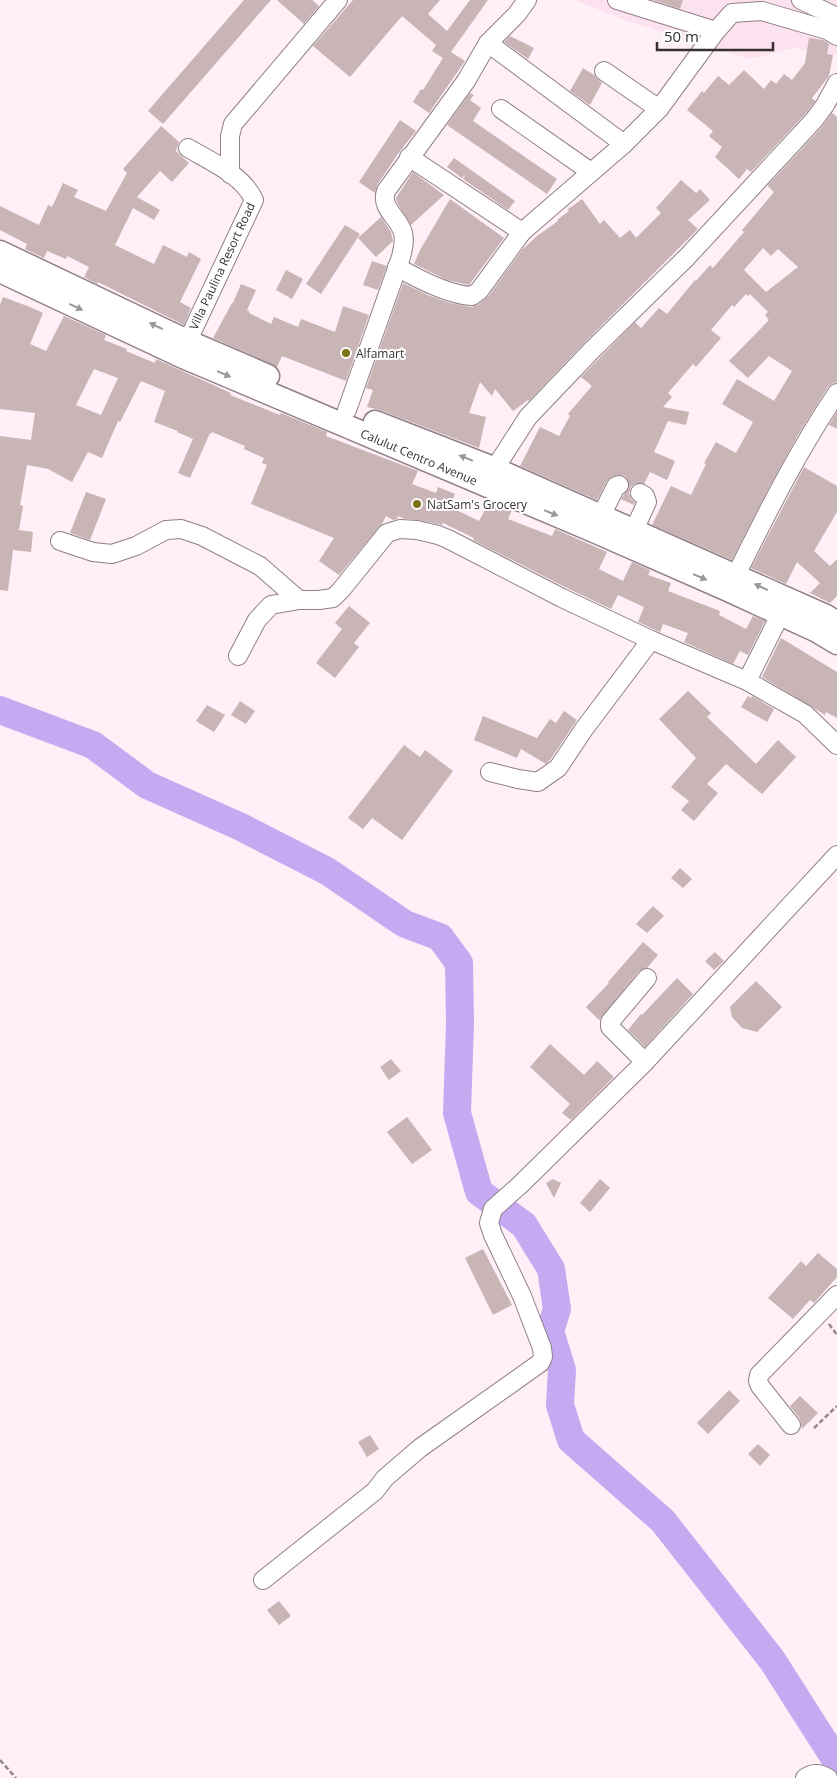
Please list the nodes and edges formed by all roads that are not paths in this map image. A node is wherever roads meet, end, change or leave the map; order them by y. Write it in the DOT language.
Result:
graph roads {
  1 [pos="338,0"];
  2 [pos="527,0"];
  3 [pos="617,0"];
  4 [pos="801,0"];
  5 [pos="735,6"];
  6 [pos="833,24"];
  7 [pos="716,31"];
  8 [pos="488,43"];
  9 [pos="604,71"];
  10 [pos="837,83"];
  11 [pos="501,109"];
  12 [pos="659,110"];
  13 [pos="624,144"];
  14 [pos="188,148"];
  15 [pos="409,157"];
  16 [pos="591,172"];
  17 [pos="230,174"];
  18 [pos="522,232"];
  19 [pos="0,252"];
  20 [pos="397,267"];
  21 [pos="0,271"];
  22 [pos="53,287"];
  23 [pos="184,348"];
  24 [pos="837,393"];
  25 [pos="347,410"];
  26 [pos="489,477"];
  27 [pos="620,485"];
  28 [pos="640,493"];
  29 [pos="598,523"];
  30 [pos="630,538"];
  31 [pos="60,541"];
  32 [pos="732,582"];
  33 [pos="299,600"];
  34 [pos="784,607"];
  35 [pos="829,619"];
  36 [pos="651,640"];
  37 [pos="837,643"];
  38 [pos="238,656"];
  39 [pos="747,681"];
  40 [pos="837,745"];
  41 [pos="490,772"];
  42 [pos="837,855"];
  43 [pos="647,978"];
  44 [pos="645,1062"];
  45 [pos="837,1295"];
  46 [pos="791,1425"];
  47 [pos="263,1580"];
  48 [pos="805,1778"];
  49 [pos="828,1778"];
  1 -- 17 [label="street"];
  2 -- 8 [label="street"];
  3 -- 7 [label="street"];
  4 -- 6 [label="street"];
  5 -- 6 [label="street"];
  5 -- 7 [label="street"];
  7 -- 12 [label="street"];
  8 -- 13 [label="street"];
  8 -- 15 [label="street"];
  9 -- 12 [label="street"];
  10 -- 26 [label="street"];
  11 -- 16 [label="street"];
  12 -- 13 [label="street"];
  13 -- 16 [label="street"];
  14 -- 17 [label="street, Villa Paulina Resort Road"];
  15 -- 18 [label="street"];
  15 -- 20 [label="street"];
  16 -- 18 [label="street"];
  17 -- 23 [label="street, Villa Paulina Resort Road"];
  18 -- 20 [label="street"];
  19 -- 22 [label="main road, Calulut Centro Avenue"];
  20 -- 25 [label="street"];
  21 -- 22 [label="main road, Calulut Centro Avenue"];
  22 -- 23 [label="main road, Calulut Centro Avenue"];
  23 -- 25 [label="main road, Calulut Centro Avenue"];
  23 -- 26 [label="main road, Calulut Centro Avenue, one-way"];
  24 -- 32 [label="street"];
  26 -- 25 [label="main road, Calulut Centro Avenue, one-way"];
  26 -- 29 [label="main road, Calulut Centro Avenue"];
  27 -- 29 [label="street"];
  28 -- 30 [label="street"];
  29 -- 30 [label="main road, Calulut Centro Avenue"];
  30 -- 32 [label="main road, Calulut Centro Avenue"];
  31 -- 33 [label="street"];
  32 -- 34 [label="main road, Calulut Centro Avenue"];
  33 -- 36 [label="street"];
  33 -- 38 [label="street"];
  34 -- 35 [label="main road, Calulut Centro Avenue"];
  34 -- 39 [label="street"];
  35 -- 37 [label="main road, Calulut Centro Avenue"];
  36 -- 39 [label="street"];
  36 -- 41 [label="street"];
  39 -- 40 [label="street"];
  42 -- 44 [label="street"];
  43 -- 44 [label="street"];
  44 -- 47 [label="street"];
  45 -- 46 [label="street"];
  48 -- 49 [label="street"];
}
